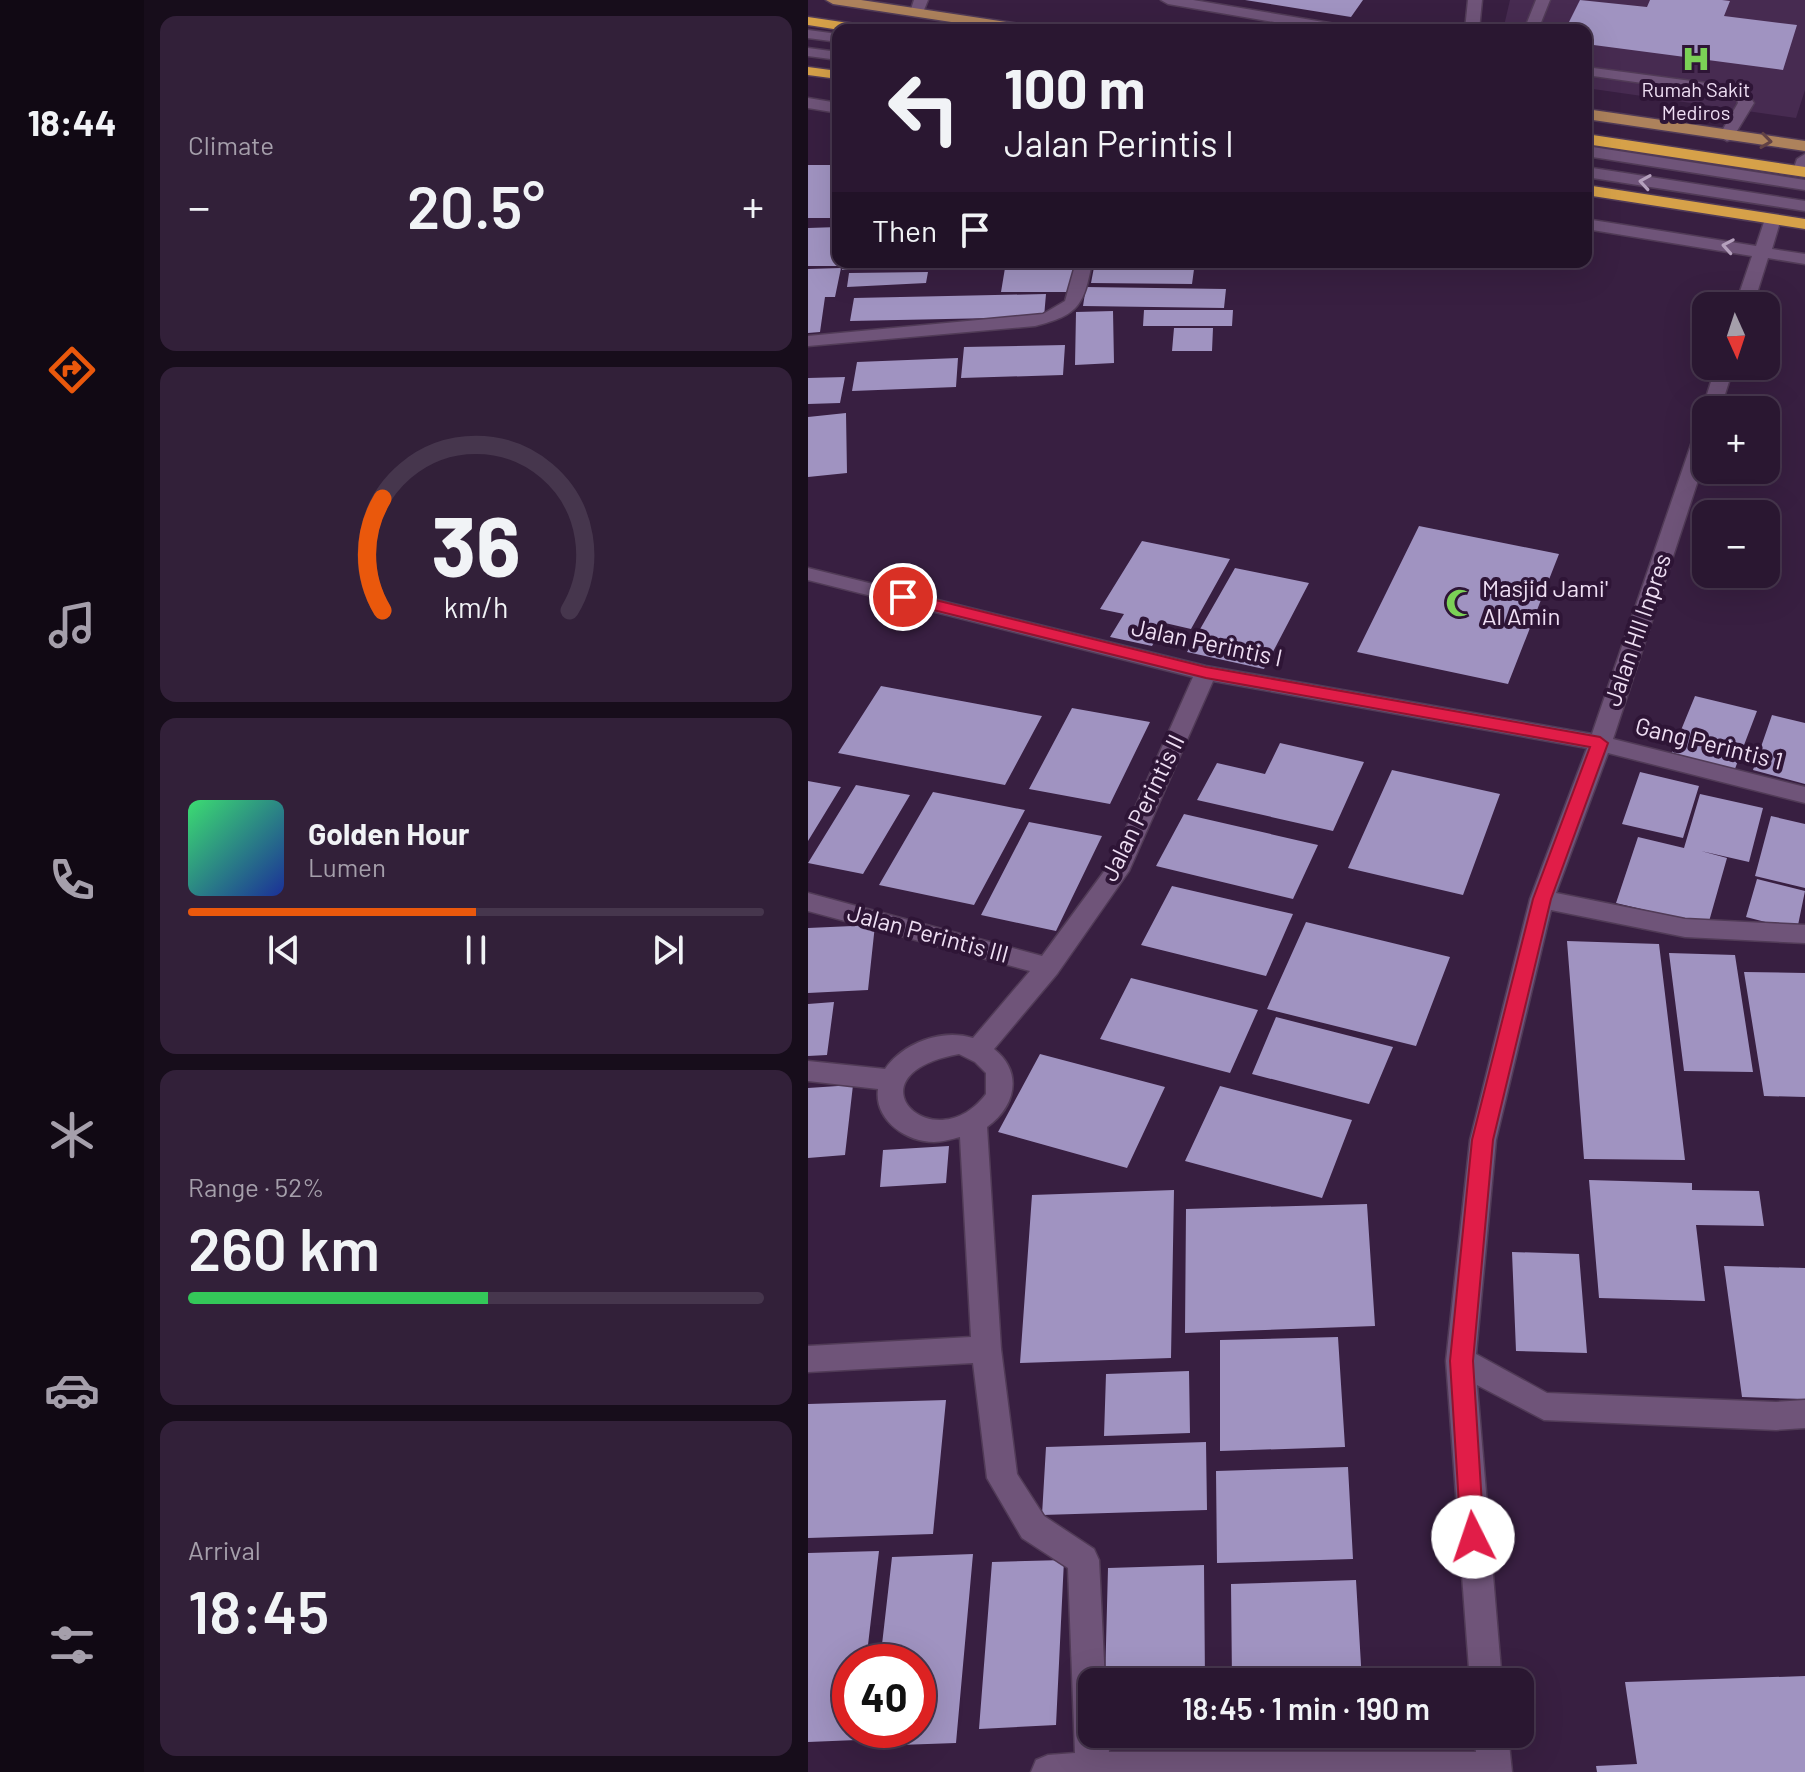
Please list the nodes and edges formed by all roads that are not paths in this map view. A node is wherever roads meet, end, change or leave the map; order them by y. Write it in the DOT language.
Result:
graph roads {
  1 [pos="833,0"];
  2 [pos="1168,0"];
  3 [pos="1475,0"];
  4 [pos="1543,0"];
  5 [pos="919,6"];
  6 [pos="808,21"];
  7 [pos="1004,24"];
  8 [pos="1311,24"];
  9 [pos="1473,24"];
  10 [pos="1533,24"];
  11 [pos="832,25"];
  12 [pos="808,34"];
  13 [pos="832,37"];
  14 [pos="808,52"];
  15 [pos="832,55"];
  16 [pos="808,71"];
  17 [pos="1592,72"];
  18 [pos="832,74"];
  19 [pos="808,103"];
  20 [pos="832,107"];
  21 [pos="1592,115"];
  22 [pos="1727,136"];
  23 [pos="1592,140"];
  24 [pos="1805,146"];
  25 [pos="1592,152"];
  26 [pos="1804,172"];
  27 [pos="1592,173"];
  28 [pos="1592,191"];
  29 [pos="1805,206"];
  30 [pos="1773,219"];
  31 [pos="1805,224"];
  32 [pos="1592,225"];
  33 [pos="1761,252"];
  34 [pos="1805,259"];
  35 [pos="1083,268"];
  36 [pos="1748,292"];
  37 [pos="808,341"];
  38 [pos="1692,469"];
  39 [pos="808,574"];
  40 [pos="1206,673"];
  41 [pos="1600,743"];
  42 [pos="1805,795"];
  43 [pos="1542,899"];
  44 [pos="808,902"];
  45 [pos="1805,934"];
  46 [pos="1048,967"];
  47 [pos="979,1049"];
  48 [pos="808,1071"];
  49 [pos="891,1080"];
  50 [pos="973,1123"];
  51 [pos="986,1349"];
  52 [pos="808,1359"];
  53 [pos="1461,1361"];
  54 [pos="1805,1414"];
  55 [pos="1485,1668"];
  56 [pos="1493,1748"];
  57 [pos="1093,1769"];
  58 [pos="1495,1770"];
  59 [pos="1048,1772"];
  1 -- 5 [label="main road"];
  2 -- 8 [label="street"];
  3 -- 9 [label="street"];
  4 -- 10 [label="street"];
  5 -- 7 [label="main road"];
  6 -- 11 [label="highway"];
  12 -- 13 [label="street"];
  14 -- 15 [label="street"];
  16 -- 18 [label="highway"];
  17 -- 22 [label="street"];
  19 -- 20 [label="street"];
  21 -- 22 [label="main road"];
  22 -- 24 [label="main road, one-way"];
  23 -- 26 [label="highway"];
  25 -- 26 [label="street"];
  29 -- 27 [label="street, one-way"];
  28 -- 30 [label="highway"];
  30 -- 31 [label="highway"];
  30 -- 33 [label="street"];
  33 -- 32 [label="street, one-way"];
  33 -- 34 [label="street"];
  33 -- 36 [label="street"];
  35 -- 37 [label="street"];
  38 -- 41 [label="street, Jalan HII Inpres"];
  39 -- 40 [label="street, Jalan Perintis I"];
  40 -- 41 [label="street, Jalan Perintis I"];
  40 -- 46 [label="street, Jalan Perintis II"];
  41 -- 42 [label="street, Gang Perintis 1"];
  41 -- 43 [label="street, Jalan HII Inpres"];
  43 -- 45 [label="street"];
  43 -- 53 [label="street, Jalan HII Inpres"];
  44 -- 46 [label="street, Jalan Perintis III"];
  46 -- 47 [label="street, Jalan Perintis II"];
  47 -- 49 [label="street"];
  47 -- 50 [label="street"];
  48 -- 49 [label="street"];
  49 -- 50 [label="street"];
  50 -- 51 [label="street"];
  51 -- 52 [label="street"];
  51 -- 57 [label="street"];
  53 -- 54 [label="street"];
  53 -- 55 [label="street, Jalan HII Inpres"];
  56 -- 58 [label="street"];
  57 -- 58 [label="street"];
  57 -- 59 [label="street"];
}
